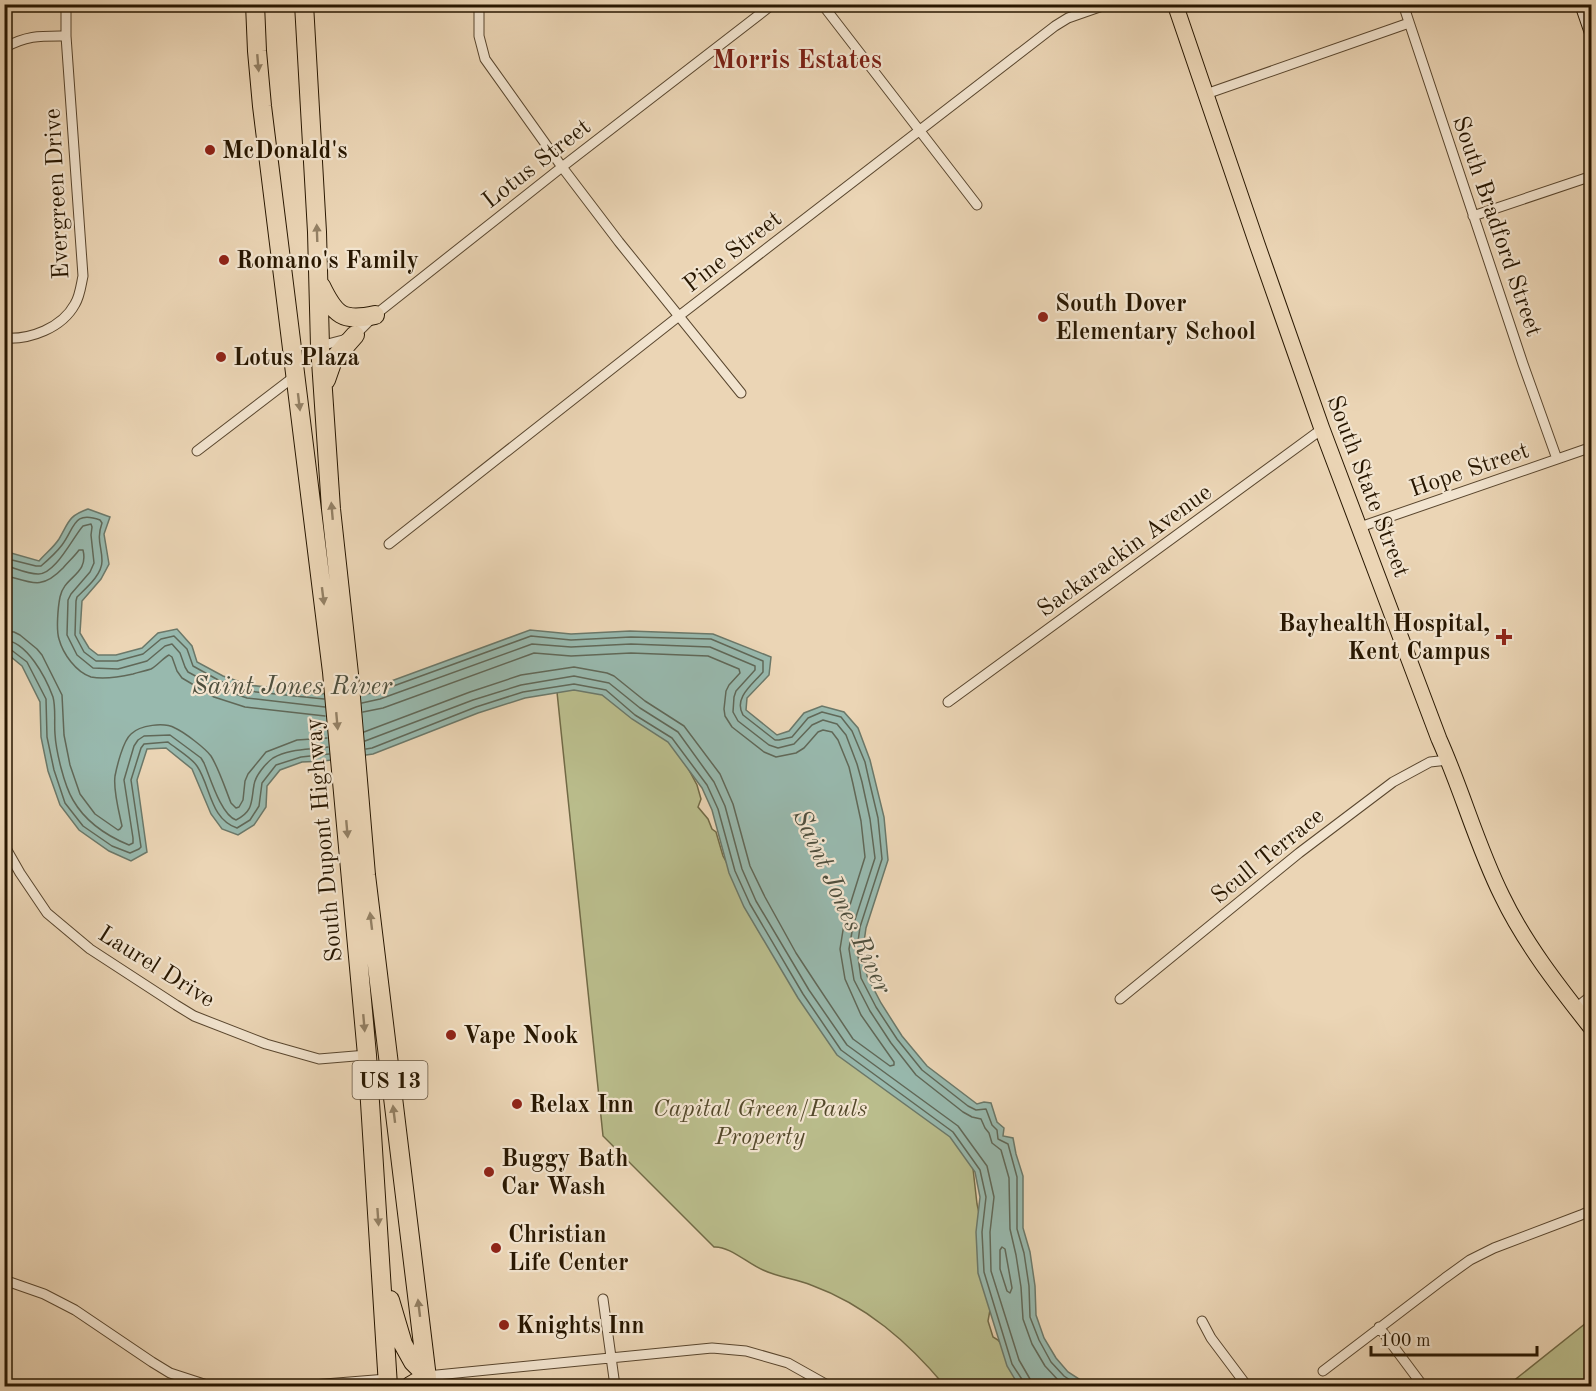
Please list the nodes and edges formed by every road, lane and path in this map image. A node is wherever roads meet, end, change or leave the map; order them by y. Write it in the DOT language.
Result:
graph roads {
  1 [pos="66,4"];
  2 [pos="255,4"];
  3 [pos="304,4"];
  4 [pos="479,4"];
  5 [pos="773,4"];
  6 [pos="822,4"];
  7 [pos="1108,4"];
  8 [pos="1175,4"];
  9 [pos="1403,4"];
  10 [pos="1582,4"];
  11 [pos="1409,23"];
  12 [pos="1592,33"];
  13 [pos="66,36"];
  14 [pos="4,48"];
  15 [pos="1206,94"];
  16 [pos="919,130"];
  17 [pos="562,167"];
  18 [pos="1592,176"];
  19 [pos="977,205"];
  20 [pos="1473,216"];
  21 [pos="282,266"];
  22 [pos="319,280"];
  23 [pos="375,315"];
  24 [pos="679,316"];
  25 [pos="355,335"];
  26 [pos="4,338"];
  27 [pos="320,346"];
  28 [pos="296,376"];
  29 [pos="323,388"];
  30 [pos="741,393"];
  31 [pos="1322,429"];
  32 [pos="1592,447"];
  33 [pos="197,451"];
  34 [pos="1557,459"];
  35 [pos="1360,527"];
  36 [pos="389,544"];
  37 [pos="340,673"];
  38 [pos="948,702"];
  39 [pos="1448,760"];
  40 [pos="350,771"];
  41 [pos="4,845"];
  42 [pos="1592,995"];
  43 [pos="1120,999"];
  44 [pos="1576,1008"];
  45 [pos="1592,1029"];
  46 [pos="367,1055"];
  47 [pos="1592,1210"];
  48 [pos="380,1245"];
  49 [pos="4,1280"];
  50 [pos="603,1299"];
  51 [pos="1202,1321"];
  52 [pos="1379,1327"];
  53 [pos="423,1345"];
  54 [pos="612,1357"];
  55 [pos="412,1362"];
  56 [pos="1323,1371"];
  57 [pos="428,1381"];
  58 [pos="388,1382"];
  59 [pos="210,1386"];
  60 [pos="300,1386"];
  61 [pos="408,1386"];
  62 [pos="615,1386"];
  63 [pos="829,1386"];
  64 [pos="1247,1386"];
  65 [pos="1423,1386"];
  1 -- 13 [label="street, Evergreen Drive"];
  2 -- 21 [label="highway, South Dupont Highway / US 13, one-way"];
  22 -- 3 [label="highway, South Dupont Highway / US 13, one-way"];
  4 -- 17 [label="street"];
  5 -- 17 [label="street, Lotus Street"];
  6 -- 16 [label="street"];
  7 -- 16 [label="street, Pine Street"];
  8 -- 15 [label="main road, South State Street"];
  9 -- 11 [label="street, South Bradford Street"];
  10 -- 12 [label="main road"];
  11 -- 15 [label="street"];
  11 -- 20 [label="street, South Bradford Street"];
  13 -- 14 [label="street"];
  13 -- 26 [label="street, Evergreen Drive"];
  15 -- 31 [label="main road, South State Street"];
  16 -- 19 [label="street"];
  16 -- 24 [label="street, Pine Street"];
  17 -- 23 [label="street, Lotus Street"];
  17 -- 24 [label="street"];
  18 -- 20 [label="street"];
  20 -- 34 [label="street, South Bradford Street"];
  21 -- 27 [label="highway"];
  21 -- 28 [label="highway, South Dupont Highway / US 13"];
  22 -- 23 [label="highway"];
  22 -- 27 [label="highway, South Dupont Highway / US 13"];
  23 -- 25 [label="street, Lotus Street"];
  24 -- 30 [label="street"];
  24 -- 36 [label="street, Pine Street"];
  25 -- 27 [label="street, Lotus Street"];
  25 -- 29 [label="highway"];
  27 -- 29 [label="highway, South Dupont Highway / US 13"];
  28 -- 33 [label="street"];
  28 -- 37 [label="highway, South Dupont Highway / US 13, one-way"];
  37 -- 29 [label="highway, South Dupont Highway / US 13, one-way"];
  31 -- 35 [label="main road, South State Street"];
  31 -- 38 [label="street, Sackarackin Avenue"];
  32 -- 34 [label="street, Hope Street"];
  34 -- 35 [label="street, Hope Street"];
  35 -- 39 [label="main road, South State Street"];
  37 -- 40 [label="highway, South Dupont Highway / US 13"];
  39 -- 43 [label="street, Scull Terrace"];
  39 -- 44 [label="main road, South State Street"];
  40 -- 46 [label="highway, South Dupont Highway / US 13, one-way"];
  53 -- 40 [label="highway, South Dupont Highway / US 13, one-way"];
  41 -- 46 [label="street, Laurel Drive"];
  42 -- 44 [label="street"];
  44 -- 45 [label="main road, South State Street"];
  46 -- 48 [label="highway, South Dupont Highway / US 13, one-way"];
  47 -- 52 [label="street"];
  48 -- 55 [label="highway"];
  48 -- 58 [label="highway, South Dupont Highway / US 13"];
  49 -- 59 [label="street"];
  50 -- 54 [label="street"];
  51 -- 64 [label="street"];
  52 -- 56 [label="street"];
  52 -- 65 [label="street"];
  53 -- 55 [label="highway"];
  53 -- 57 [label="highway, South Dupont Highway / US 13"];
  54 -- 57 [label="street"];
  54 -- 62 [label="street"];
  54 -- 63 [label="street"];
  55 -- 57 [label="highway"];
  55 -- 58 [label="highway"];
  57 -- 61 [label="highway"];
  58 -- 60 [label="street"];
  58 -- 61 [label="highway"];
}
